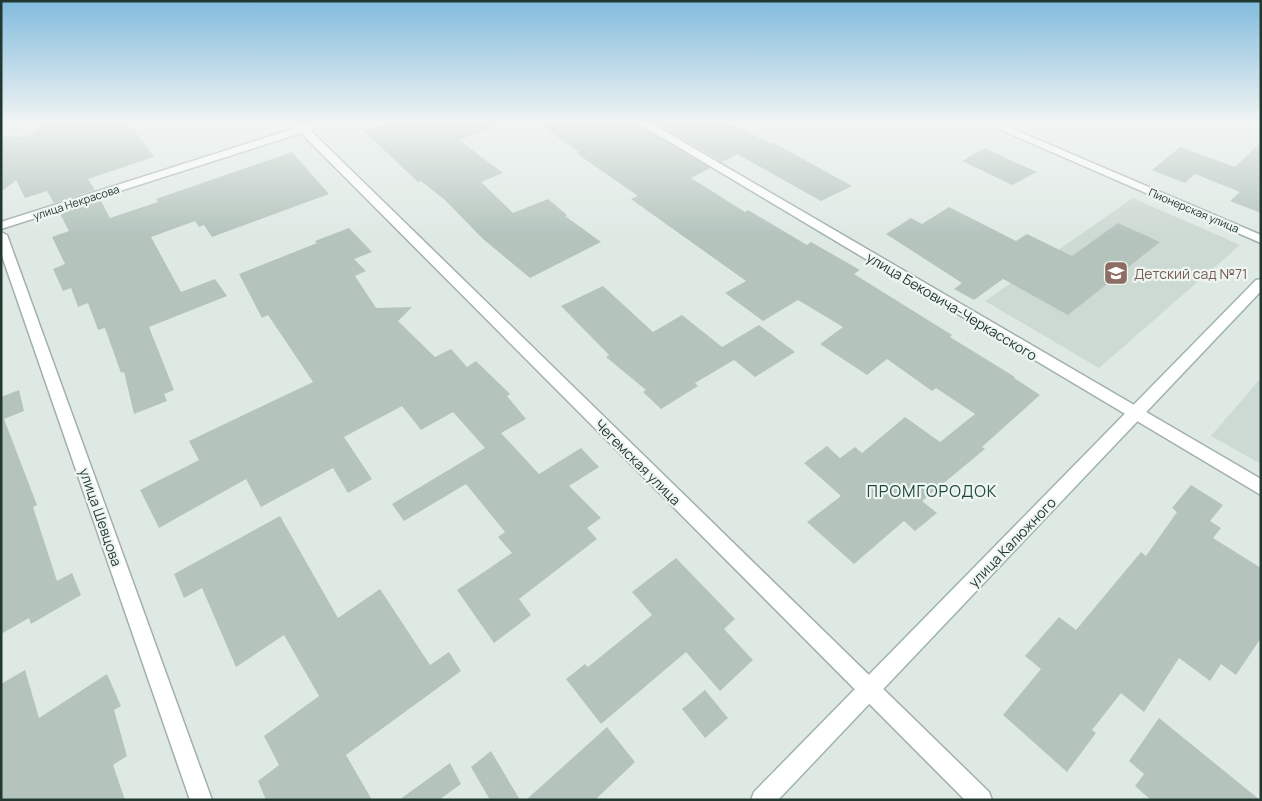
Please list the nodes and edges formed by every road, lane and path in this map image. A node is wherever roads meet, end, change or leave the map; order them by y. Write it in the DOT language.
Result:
graph roads {
  1 [pos="199,160"];
  2 [pos="334,160"];
  3 [pos="706,160"];
  4 [pos="1078,160"];
  5 [pos="1,226"];
  6 [pos="1,235"];
  7 [pos="1261,238"];
  8 [pos="1261,283"];
  9 [pos="1135,414"];
  10 [pos="1261,488"];
  11 [pos="870,691"];
  12 [pos="201,800"];
  13 [pos="762,800"];
  14 [pos="981,800"];
  1 -- 5 [label="street, улица Некрасова"];
  2 -- 11 [label="street, Чегемская улица"];
  3 -- 9 [label="street, улица Бековича-Черкасского"];
  4 -- 7 [label="street, Пионерская улица"];
  6 -- 12 [label="street, улица Шевцова"];
  8 -- 9 [label="street, улица Калюжного"];
  9 -- 10 [label="street, улица Бековича-Черкасского"];
  9 -- 11 [label="street, улица Калюжного"];
  11 -- 13 [label="street, улица Калюжного"];
  11 -- 14 [label="street, Чегемская улица"];
}
